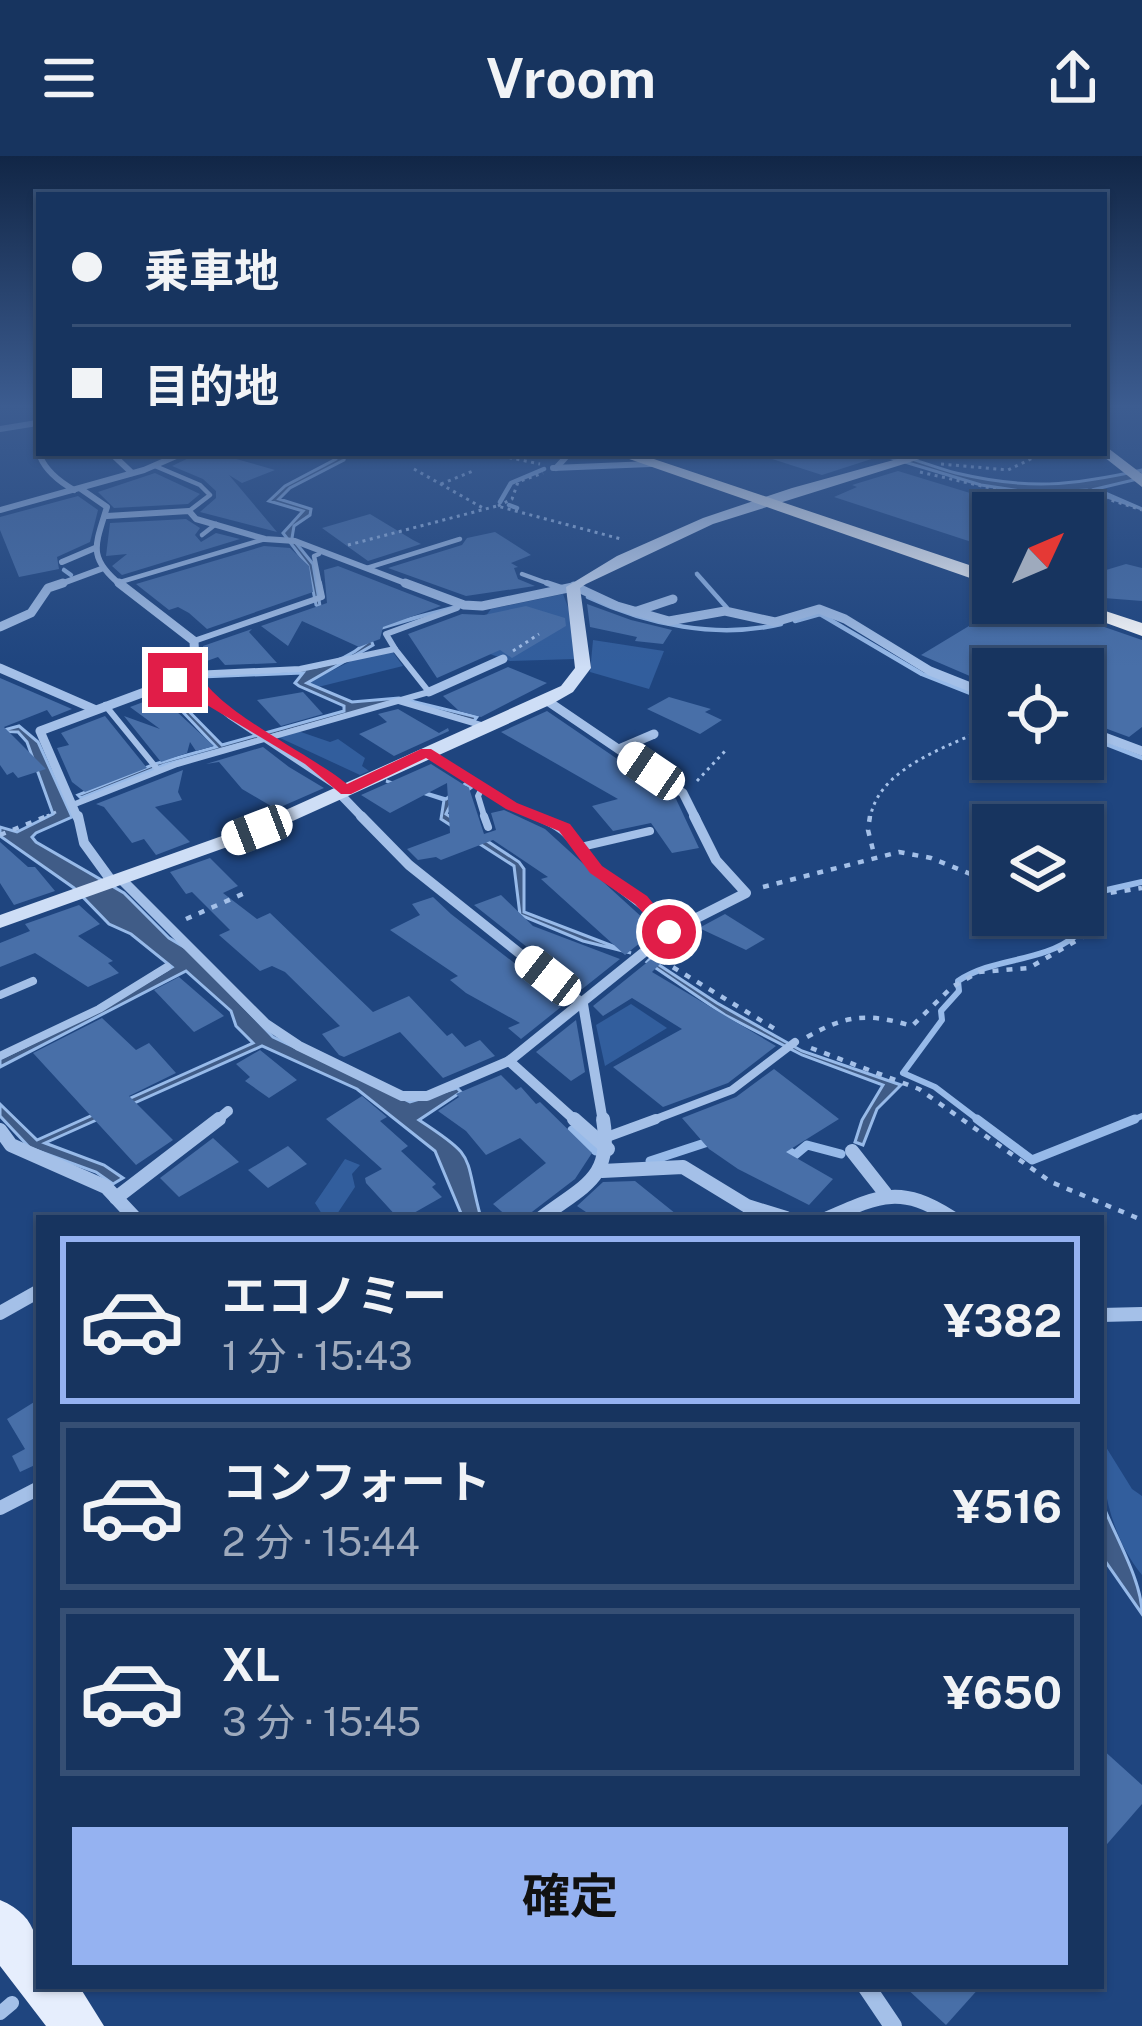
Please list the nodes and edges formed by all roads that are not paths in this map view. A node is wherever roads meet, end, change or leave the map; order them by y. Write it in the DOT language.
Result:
graph roads {
  1 [pos="69,492"];
  2 [pos="84,492"];
  3 [pos="207,492"];
  4 [pos="745,492"];
  5 [pos="790,492"];
  6 [pos="766,499"];
  7 [pos="0,510"];
  8 [pos="189,511"];
  9 [pos="109,516"];
  10 [pos="216,524"];
  11 [pos="202,535"];
  12 [pos="265,539"];
  13 [pos="460,539"];
  14 [pos="96,551"];
  15 [pos="319,554"];
  16 [pos="62,562"];
  17 [pos="972,564"];
  18 [pos="367,568"];
  19 [pos="101,569"];
  20 [pos="972,573"];
  21 [pos="522,574"];
  22 [pos="117,583"];
  23 [pos="571,587"];
  24 [pos="673,599"];
  25 [pos="461,606"];
  26 [pos="1104,608"];
  27 [pos="634,612"];
  28 [pos="1104,617"];
  29 [pos="1142,620"];
  30 [pos="0,627"];
  31 [pos="1142,630"];
  32 [pos="194,640"];
  33 [pos="395,649"];
  34 [pos="507,655"];
  35 [pos="0,668"];
  36 [pos="194,678"];
  37 [pos="972,688"];
  38 [pos="429,692"];
  39 [pos="402,700"];
  40 [pos="546,700"];
  41 [pos="100,707"];
  42 [pos="487,724"];
  43 [pos="654,734"];
  44 [pos="267,736"];
  45 [pos="1104,737"];
  46 [pos="619,749"];
  47 [pos="1142,751"];
  48 [pos="426,752"];
  49 [pos="155,767"];
  50 [pos="476,784"];
  51 [pos="343,792"];
  52 [pos="74,804"];
  53 [pos="488,827"];
  54 [pos="650,831"];
  55 [pos="580,847"];
  56 [pos="115,882"];
  57 [pos="0,922"];
  58 [pos="669,932"];
  59 [pos="167,967"];
  60 [pos="33,980"];
  61 [pos="0,995"];
  62 [pos="583,1004"];
  63 [pos="792,1045"];
  64 [pos="0,1056"];
  65 [pos="509,1061"];
  66 [pos="228,1112"];
  67 [pos="0,1130"];
  68 [pos="607,1143"];
  69 [pos="6,1148"];
  70 [pos="852,1151"];
  71 [pos="602,1171"];
  72 [pos="885,1193"];
  73 [pos="116,1198"];
  74 [pos="132,1215"];
  75 [pos="545,1215"];
  76 [pos="777,1215"];
  77 [pos="835,1215"];
  78 [pos="947,1215"];
  79 [pos="36,1294"];
  80 [pos="0,1313"];
  81 [pos="1142,1314"];
  82 [pos="1104,1315"];
  83 [pos="36,1490"];
  84 [pos="0,1508"];
  85 [pos="0,1925"];
  86 [pos="868,1989"];
  87 [pos="24,1994"];
  88 [pos="78,2026"];
  89 [pos="893,2026"];
  1 -- 7 [label="street"];
  2 -- 9 [label="street"];
  3 -- 8 [label="lane"];
  4 -- 6 [label="highway"];
  5 -- 6 [label="street"];
  6 -- 17 [label="highway"];
  6 -- 20 [label="highway"];
  6 -- 23 [label="street"];
  8 -- 9 [label="street"];
  8 -- 10 [label="street"];
  9 -- 14 [label="street"];
  10 -- 11 [label="lane"];
  10 -- 12 [label="street"];
  12 -- 15 [label="street"];
  12 -- 22 [label="lane"];
  13 -- 18 [label="lane"];
  14 -- 16 [label="street"];
  14 -- 19 [label="street"];
  15 -- 18 [label="street"];
  15 -- 32 [label="lane"];
  18 -- 25 [label="street"];
  19 -- 22 [label="street"];
  19 -- 30 [label="street"];
  21 -- 23 [label="lane"];
  22 -- 32 [label="street"];
  23 -- 25 [label="street"];
  23 -- 27 [label="street"];
  23 -- 40 [label="street"];
  24 -- 27 [label="street"];
  25 -- 33 [label="lane"];
  26 -- 29 [label="highway"];
  27 -- 37 [label="street"];
  28 -- 31 [label="highway"];
  32 -- 36 [label="street"];
  33 -- 36 [label="lane"];
  33 -- 38 [label="lane"];
  34 -- 38 [label="street"];
  35 -- 41 [label="street"];
  36 -- 41 [label="street"];
  36 -- 44 [label="street"];
  38 -- 39 [label="lane"];
  39 -- 42 [label="lane"];
  39 -- 44 [label="lane"];
  40 -- 42 [label="street"];
  40 -- 46 [label="street"];
  41 -- 49 [label="lane"];
  41 -- 52 [label="street"];
  42 -- 48 [label="street"];
  43 -- 46 [label="street"];
  44 -- 49 [label="lane"];
  44 -- 51 [label="street"];
  45 -- 47 [label="street"];
  46 -- 58 [label="street"];
  48 -- 50 [label="lane"];
  48 -- 51 [label="street"];
  49 -- 52 [label="lane"];
  50 -- 53 [label="lane"];
  50 -- 55 [label="lane"];
  51 -- 56 [label="street"];
  51 -- 62 [label="street"];
  52 -- 56 [label="street"];
  54 -- 55 [label="lane"];
  55 -- 58 [label="lane"];
  56 -- 57 [label="street"];
  56 -- 65 [label="street"];
  58 -- 62 [label="street"];
  59 -- 64 [label="lane"];
  60 -- 61 [label="lane"];
  62 -- 65 [label="street"];
  62 -- 68 [label="street"];
  63 -- 68 [label="lane"];
  65 -- 68 [label="street"];
  66 -- 73 [label="street"];
  67 -- 69 [label="street"];
  68 -- 71 [label="street"];
  69 -- 73 [label="street"];
  70 -- 72 [label="street"];
  71 -- 75 [label="street"];
  71 -- 76 [label="street"];
  72 -- 77 [label="street"];
  72 -- 78 [label="street"];
  73 -- 74 [label="street"];
  79 -- 80 [label="street"];
  81 -- 82 [label="street"];
  83 -- 84 [label="street"];
  85 -- 87 [label="main road"];
  86 -- 89 [label="street"];
  87 -- 88 [label="main road"];
}
